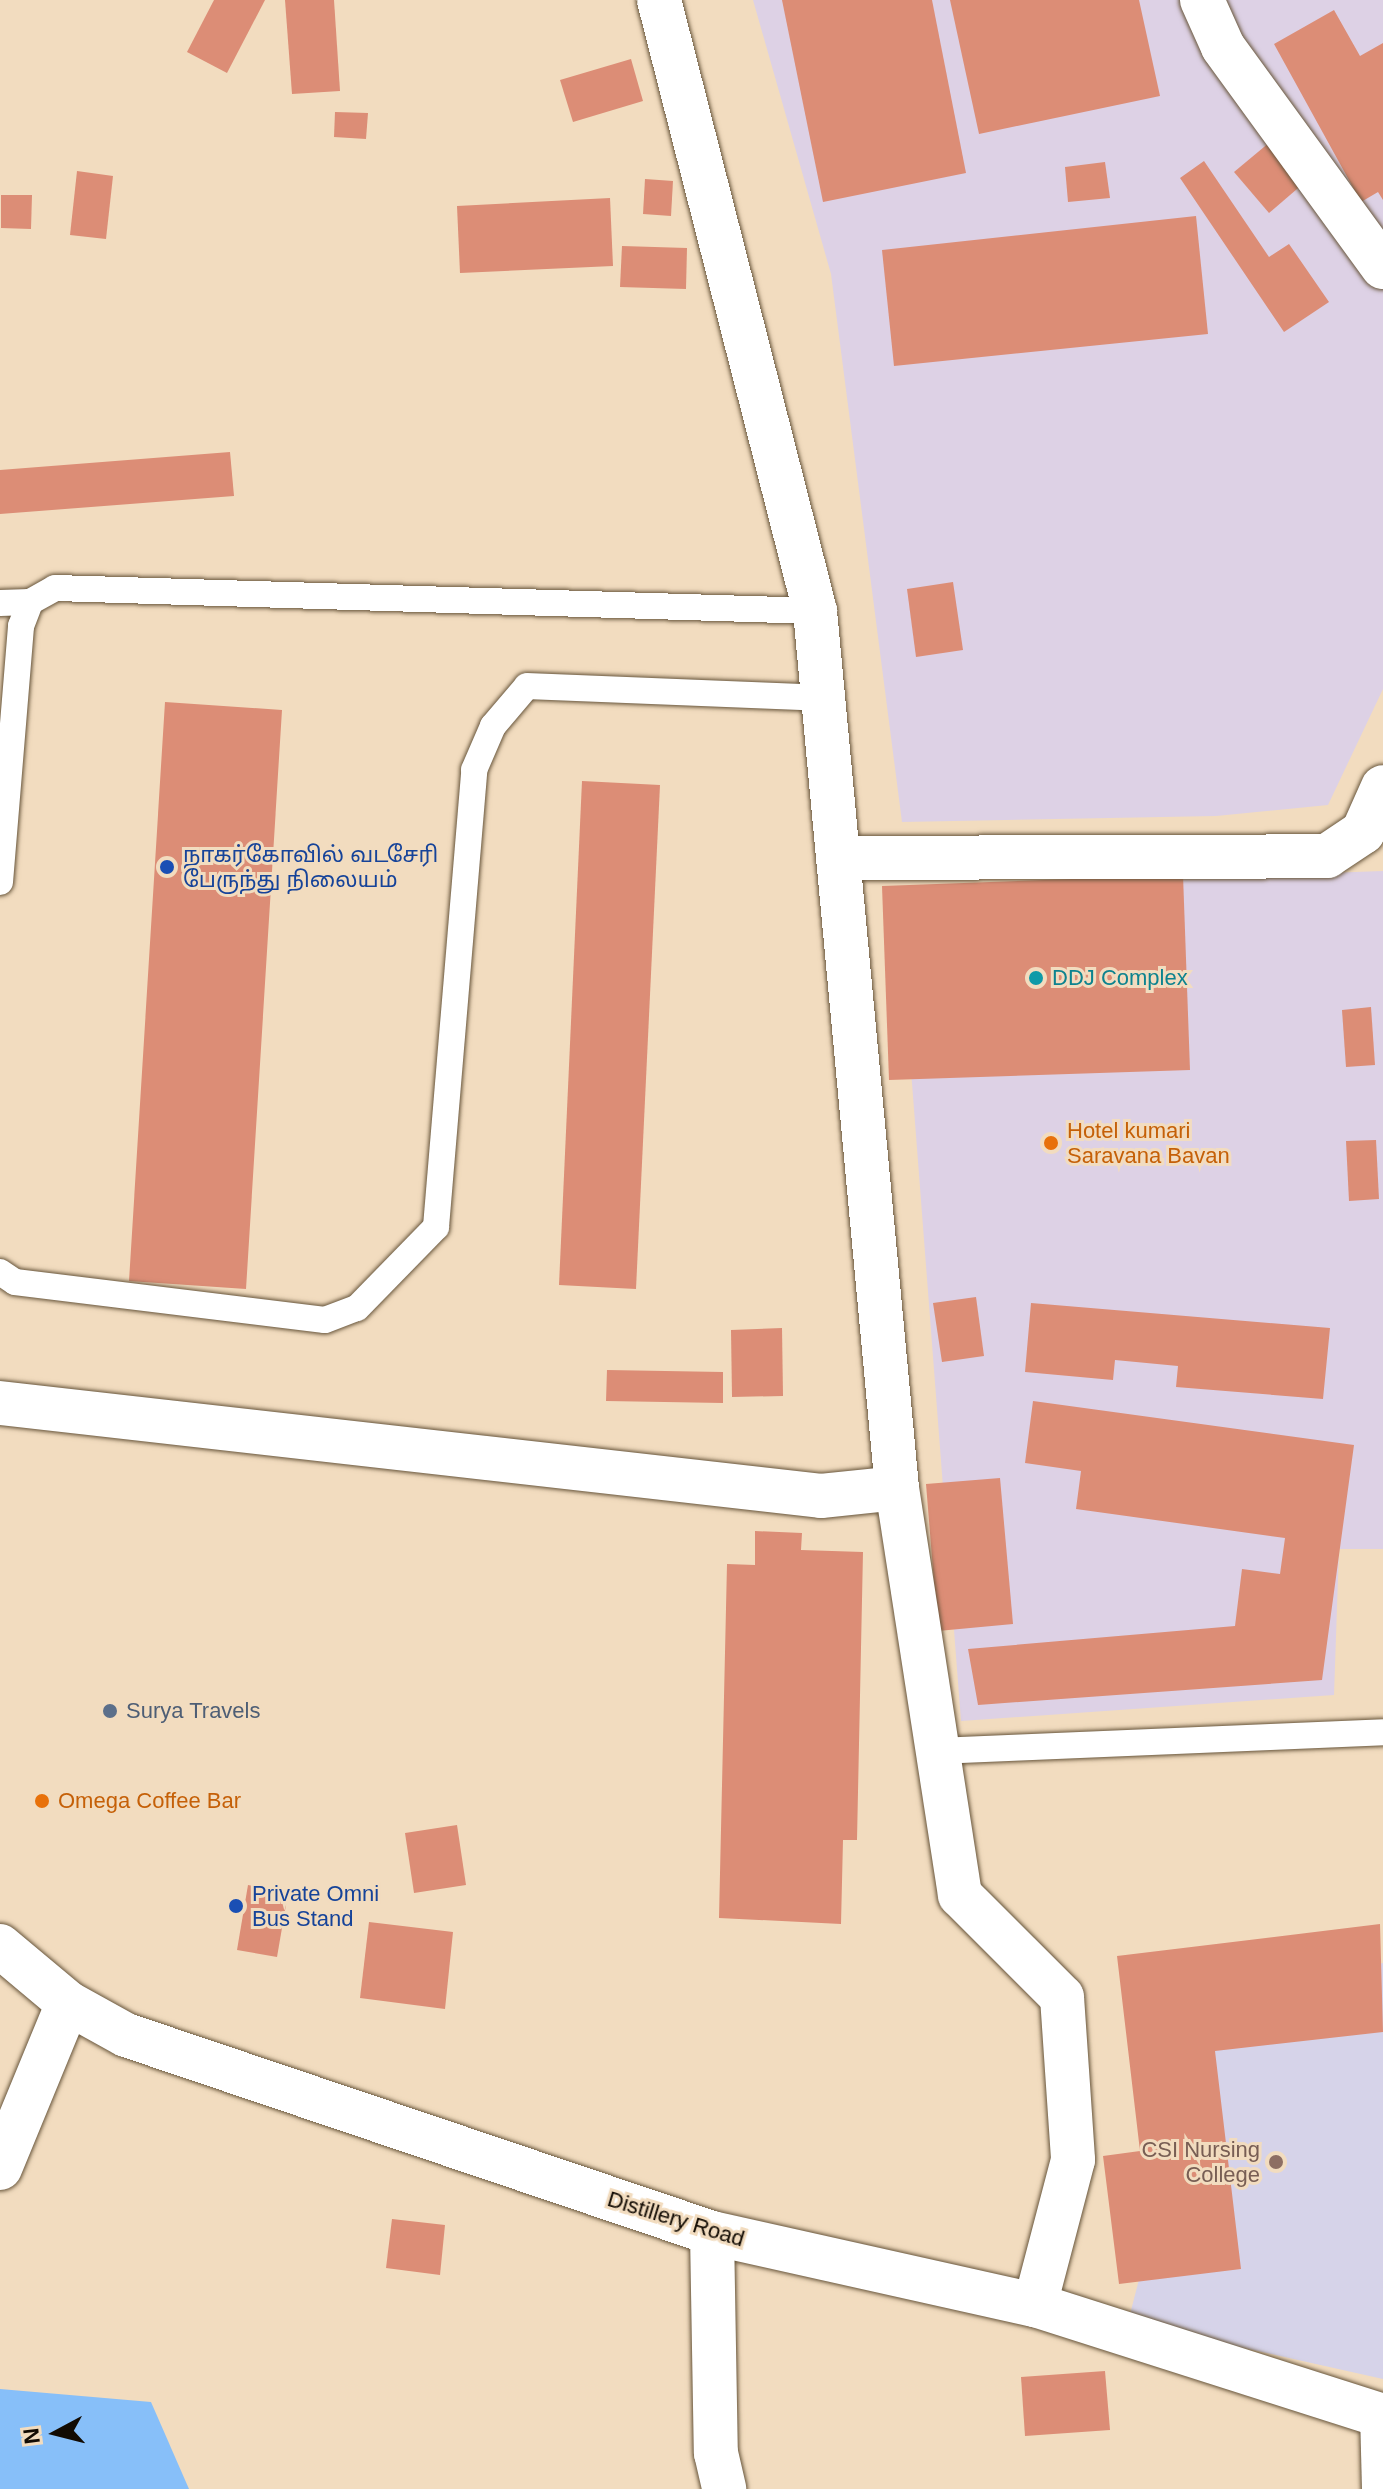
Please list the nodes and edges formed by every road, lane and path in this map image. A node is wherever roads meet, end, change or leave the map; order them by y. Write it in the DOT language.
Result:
graph roads {
  1 [pos="659,0"];
  2 [pos="1202,0"];
  3 [pos="1383,267"];
  4 [pos="30,602"];
  5 [pos="0,603"];
  6 [pos="815,611"];
  7 [pos="826,698"];
  8 [pos="1383,787"];
  9 [pos="840,858"];
  10 [pos="0,882"];
  11 [pos="0,1272"];
  12 [pos="0,1403"];
  13 [pos="897,1488"];
  14 [pos="1383,1732"];
  15 [pos="938,1751"];
  16 [pos="0,1946"];
  17 [pos="68,2003"];
  18 [pos="0,2168"];
  19 [pos="712,2233"];
  20 [pos="1035,2305"];
  21 [pos="1378,2414"];
  22 [pos="724,2489"];
  23 [pos="1375,2489"];
  1 -- 6 [label="street"];
  2 -- 3 [label="street"];
  4 -- 5 [label="lane"];
  4 -- 6 [label="lane"];
  4 -- 10 [label="lane"];
  6 -- 7 [label="street"];
  7 -- 9 [label="street"];
  7 -- 11 [label="lane"];
  8 -- 9 [label="street"];
  9 -- 13 [label="street"];
  12 -- 13 [label="street"];
  13 -- 15 [label="street"];
  14 -- 15 [label="lane"];
  15 -- 20 [label="street"];
  16 -- 17 [label="street, Distillery Road"];
  17 -- 18 [label="street"];
  17 -- 19 [label="street, Distillery Road"];
  19 -- 20 [label="street, Distillery Road"];
  19 -- 22 [label="street"];
  20 -- 21 [label="street, Distillery Road"];
  21 -- 23 [label="lane"];
}
